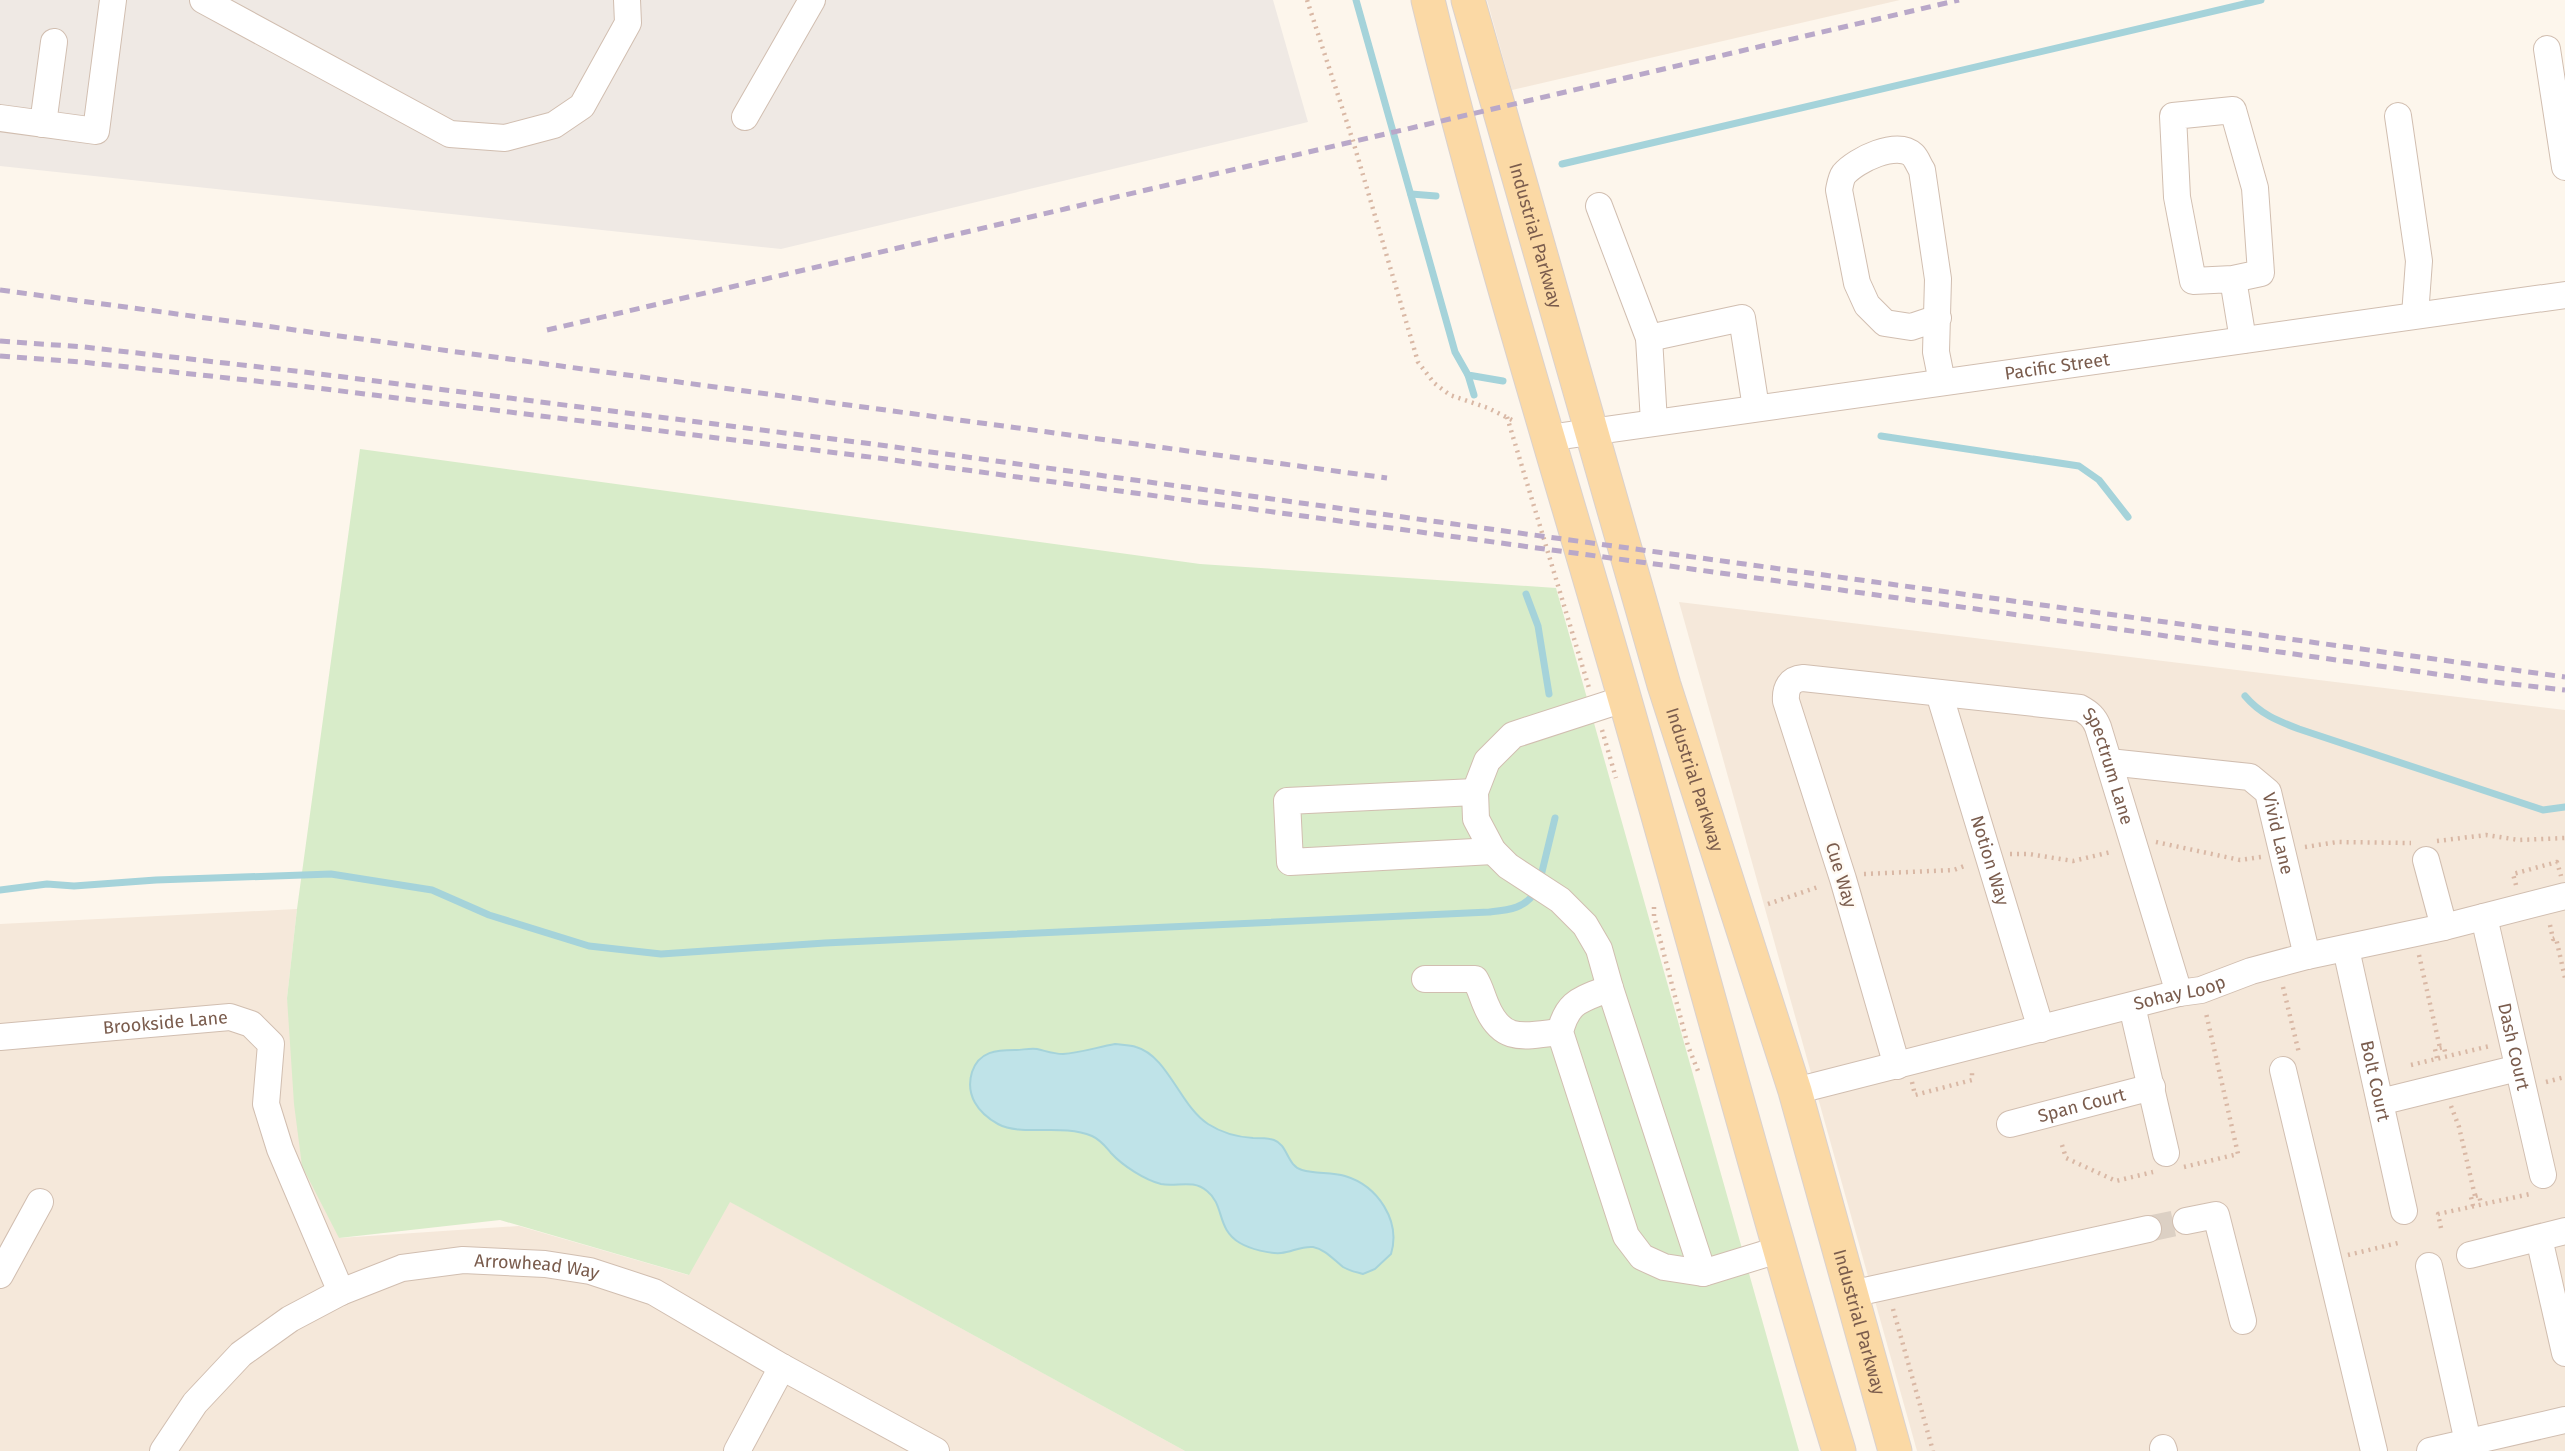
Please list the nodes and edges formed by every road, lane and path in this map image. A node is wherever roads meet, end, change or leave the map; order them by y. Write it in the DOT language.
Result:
graph roads {
  1 [pos="113,0"];
  2 [pos="203,0"];
  3 [pos="627,0"];
  4 [pos="812,0"];
  5 [pos="1307,0"];
  6 [pos="1428,0"];
  7 [pos="1468,0"];
  8 [pos="54,41"];
  9 [pos="2547,49"];
  10 [pos="2398,116"];
  11 [pos="745,117"];
  12 [pos="0,118"];
  13 [pos="43,124"];
  14 [pos="2565,167"];
  15 [pos="1598,206"];
  16 [pos="2233,279"];
  17 [pos="2565,295"];
  18 [pos="2415,316"];
  19 [pos="1938,318"];
  20 [pos="1649,338"];
  21 [pos="2243,340"];
  22 [pos="1942,382"];
  23 [pos="1756,408"];
  24 [pos="1654,422"];
  25 [pos="1590,430"];
  26 [pos="1548,438"];
  27 [pos="1788,685"];
  28 [pos="1940,693"];
  29 [pos="1624,699"];
  30 [pos="2109,762"];
  31 [pos="1475,792"];
  32 [pos="2146,840"];
  33 [pos="2115,850"];
  34 [pos="2272,855"];
  35 [pos="2001,856"];
  36 [pos="1501,858"];
  37 [pos="2426,860"];
  38 [pos="1971,864"];
  39 [pos="1856,876"];
  40 [pos="1825,885"];
  41 [pos="2565,896"];
  42 [pos="1768,904"];
  43 [pos="2484,916"];
  44 [pos="2550,925"];
  45 [pos="2444,927"];
  46 [pos="2417,948"];
  47 [pos="2346,949"];
  48 [pos="2307,956"];
  49 [pos="2565,978"];
  50 [pos="1425,979"];
  51 [pos="1609,988"];
  52 [pos="2179,993"];
  53 [pos="2132,1006"];
  54 [pos="2041,1029"];
  55 [pos="1560,1032"];
  56 [pos="0,1037"];
  57 [pos="2491,1045"];
  58 [pos="2440,1048"];
  59 [pos="2446,1056"];
  60 [pos="2437,1058"];
  61 [pos="2411,1065"];
  62 [pos="1897,1066"];
  63 [pos="2283,1070"];
  64 [pos="2527,1076"];
  65 [pos="2565,1077"];
  66 [pos="2152,1087"];
  67 [pos="1795,1091"];
  68 [pos="2380,1102"];
  69 [pos="2450,1102"];
  70 [pos="2010,1124"];
  71 [pos="2166,1153"];
  72 [pos="2541,1183"];
  73 [pos="2475,1196"];
  74 [pos="40,1202"];
  75 [pos="2481,1204"];
  76 [pos="2473,1206"];
  77 [pos="2404,1211"];
  78 [pos="2186,1221"];
  79 [pos="2441,1228"];
  80 [pos="2148,1229"];
  81 [pos="2565,1231"];
  82 [pos="2539,1238"];
  83 [pos="1778,1250"];
  84 [pos="2470,1255"];
  85 [pos="2429,1266"];
  86 [pos="1703,1273"];
  87 [pos="0,1275"];
  88 [pos="341,1292"];
  89 [pos="1851,1294"];
  90 [pos="1892,1308"];
  91 [pos="2243,1321"];
  92 [pos="2565,1353"];
  93 [pos="782,1367"];
  94 [pos="2565,1420"];
  95 [pos="2468,1442"];
  96 [pos="2502,1443"];
  97 [pos="163,1451"];
  98 [pos="737,1451"];
  99 [pos="936,1451"];
  100 [pos="1839,1451"];
  101 [pos="1895,1451"];
  102 [pos="1933,1451"];
  103 [pos="2374,1451"];
  104 [pos="2430,1451"];
  1 -- 13 [label="street"];
  2 -- 3 [label="street"];
  4 -- 11 [label="street"];
  5 -- 26 [label="path"];
  6 -- 26 [label="main road"];
  7 -- 25 [label="main road, Industrial Parkway"];
  8 -- 13 [label="street"];
  9 -- 14 [label="street"];
  10 -- 18 [label="street"];
  12 -- 13 [label="street"];
  15 -- 20 [label="street"];
  16 -- 16 [label="street"];
  16 -- 21 [label="street"];
  17 -- 18 [label="street, Pacific Street"];
  18 -- 21 [label="street, Pacific Street"];
  19 -- 19 [label="street"];
  19 -- 22 [label="street"];
  20 -- 23 [label="street"];
  20 -- 24 [label="street"];
  21 -- 22 [label="street, Pacific Street"];
  22 -- 23 [label="street, Pacific Street"];
  23 -- 24 [label="street, Pacific Street"];
  24 -- 25 [label="street, Pacific Street"];
  25 -- 26 [label="street, Pacific Street"];
  25 -- 67 [label="main road, Industrial Parkway"];
  26 -- 29 [label="main road"];
  27 -- 28 [label="street, Spectrum Lane"];
  27 -- 62 [label="street, Cue Way"];
  28 -- 30 [label="street, Spectrum Lane"];
  28 -- 54 [label="street, Notion Way"];
  29 -- 31 [label="street"];
  29 -- 83 [label="main road"];
  30 -- 48 [label="street, Vivid Lane"];
  30 -- 52 [label="street, Spectrum Lane"];
  31 -- 36 [label="street"];
  31 -- 36 [label="street"];
  32 -- 34 [label="path"];
  33 -- 35 [label="path"];
  36 -- 51 [label="street"];
  37 -- 45 [label="street"];
  38 -- 39 [label="path"];
  40 -- 42 [label="path"];
  41 -- 43 [label="street, Sohay Loop"];
  43 -- 45 [label="street, Sohay Loop"];
  43 -- 64 [label="street, Dash Court"];
  44 -- 49 [label="path"];
  45 -- 47 [label="street, Sohay Loop"];
  46 -- 58 [label="path"];
  47 -- 48 [label="street, Sohay Loop"];
  47 -- 68 [label="street, Bolt Court"];
  48 -- 52 [label="street, Sohay Loop"];
  50 -- 55 [label="street"];
  51 -- 55 [label="street"];
  51 -- 86 [label="street"];
  52 -- 53 [label="street, Sohay Loop"];
  53 -- 54 [label="street, Sohay Loop"];
  53 -- 66 [label="street"];
  54 -- 62 [label="street, Sohay Loop"];
  55 -- 86 [label="street"];
  56 -- 88 [label="street, Brookside Lane"];
  57 -- 59 [label="path"];
  58 -- 59 [label="path"];
  58 -- 60 [label="path"];
  59 -- 60 [label="path"];
  60 -- 61 [label="path"];
  62 -- 67 [label="street, Sohay Loop"];
  63 -- 103 [label="street"];
  64 -- 65 [label="path"];
  64 -- 68 [label="street"];
  64 -- 72 [label="street, Dash Court"];
  66 -- 70 [label="street, Span Court"];
  66 -- 71 [label="street"];
  67 -- 89 [label="main road, Industrial Parkway"];
  68 -- 77 [label="street, Bolt Court"];
  69 -- 73 [label="path"];
  72 -- 75 [label="path"];
  73 -- 75 [label="path"];
  73 -- 76 [label="path"];
  74 -- 87 [label="street"];
  75 -- 76 [label="path"];
  76 -- 79 [label="path"];
  78 -- 91 [label="street"];
  80 -- 89 [label="street"];
  81 -- 82 [label="street"];
  82 -- 84 [label="street"];
  82 -- 92 [label="street"];
  83 -- 86 [label="street"];
  83 -- 100 [label="main road"];
  85 -- 95 [label="street"];
  88 -- 93 [label="street, Arrowhead Way"];
  88 -- 97 [label="street, Arrowhead Way"];
  89 -- 101 [label="main road, Industrial Parkway"];
  90 -- 102 [label="path"];
  93 -- 98 [label="street"];
  93 -- 99 [label="street, Arrowhead Way"];
  94 -- 96 [label="street"];
  95 -- 96 [label="street"];
  95 -- 104 [label="street"];
}
